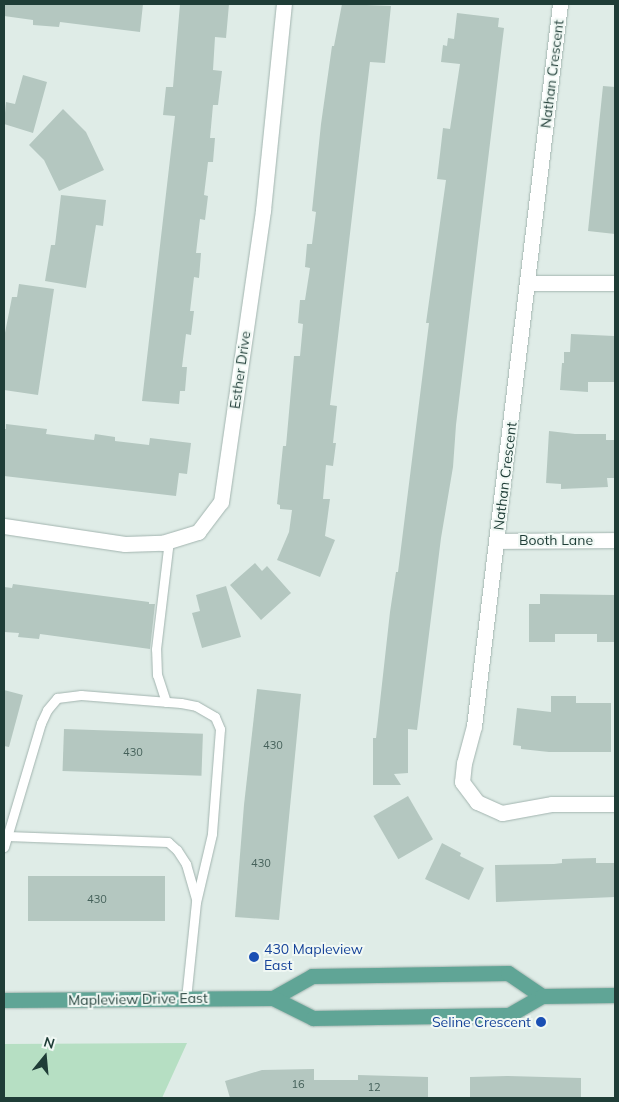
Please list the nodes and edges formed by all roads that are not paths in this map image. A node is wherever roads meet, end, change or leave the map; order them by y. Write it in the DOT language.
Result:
graph roads {
  1 [pos="284,4"];
  2 [pos="560,4"];
  3 [pos="615,282"];
  4 [pos="528,283"];
  5 [pos="4,526"];
  6 [pos="169,540"];
  7 [pos="615,540"];
  8 [pos="497,541"];
  9 [pos="166,702"];
  10 [pos="615,804"];
  11 [pos="7,836"];
  12 [pos="4,847"];
  13 [pos="196,902"];
  14 [pos="615,995"];
  15 [pos="542,996"];
  16 [pos="186,998"];
  17 [pos="273,998"];
  18 [pos="4,1000"];
  1 -- 6 [label="street, Esther Drive"];
  2 -- 4 [label="street, Nathan Crescent"];
  3 -- 4 [label="street"];
  4 -- 8 [label="street, Nathan Crescent"];
  5 -- 6 [label="street, Esther Drive"];
  6 -- 9 [label="lane"];
  7 -- 8 [label="street, Booth Lane"];
  8 -- 10 [label="street, Nathan Crescent"];
  9 -- 11 [label="lane"];
  9 -- 13 [label="lane"];
  11 -- 12 [label="lane"];
  11 -- 13 [label="lane"];
  13 -- 16 [label="lane"];
  14 -- 15 [label="main road, Mapleview Drive East"];
  15 -- 17 [label="main road, Mapleview Drive East"];
  15 -- 17 [label="main road, Mapleview Drive East"];
  16 -- 17 [label="main road, Mapleview Drive East"];
  16 -- 18 [label="main road, Mapleview Drive East"];
}
